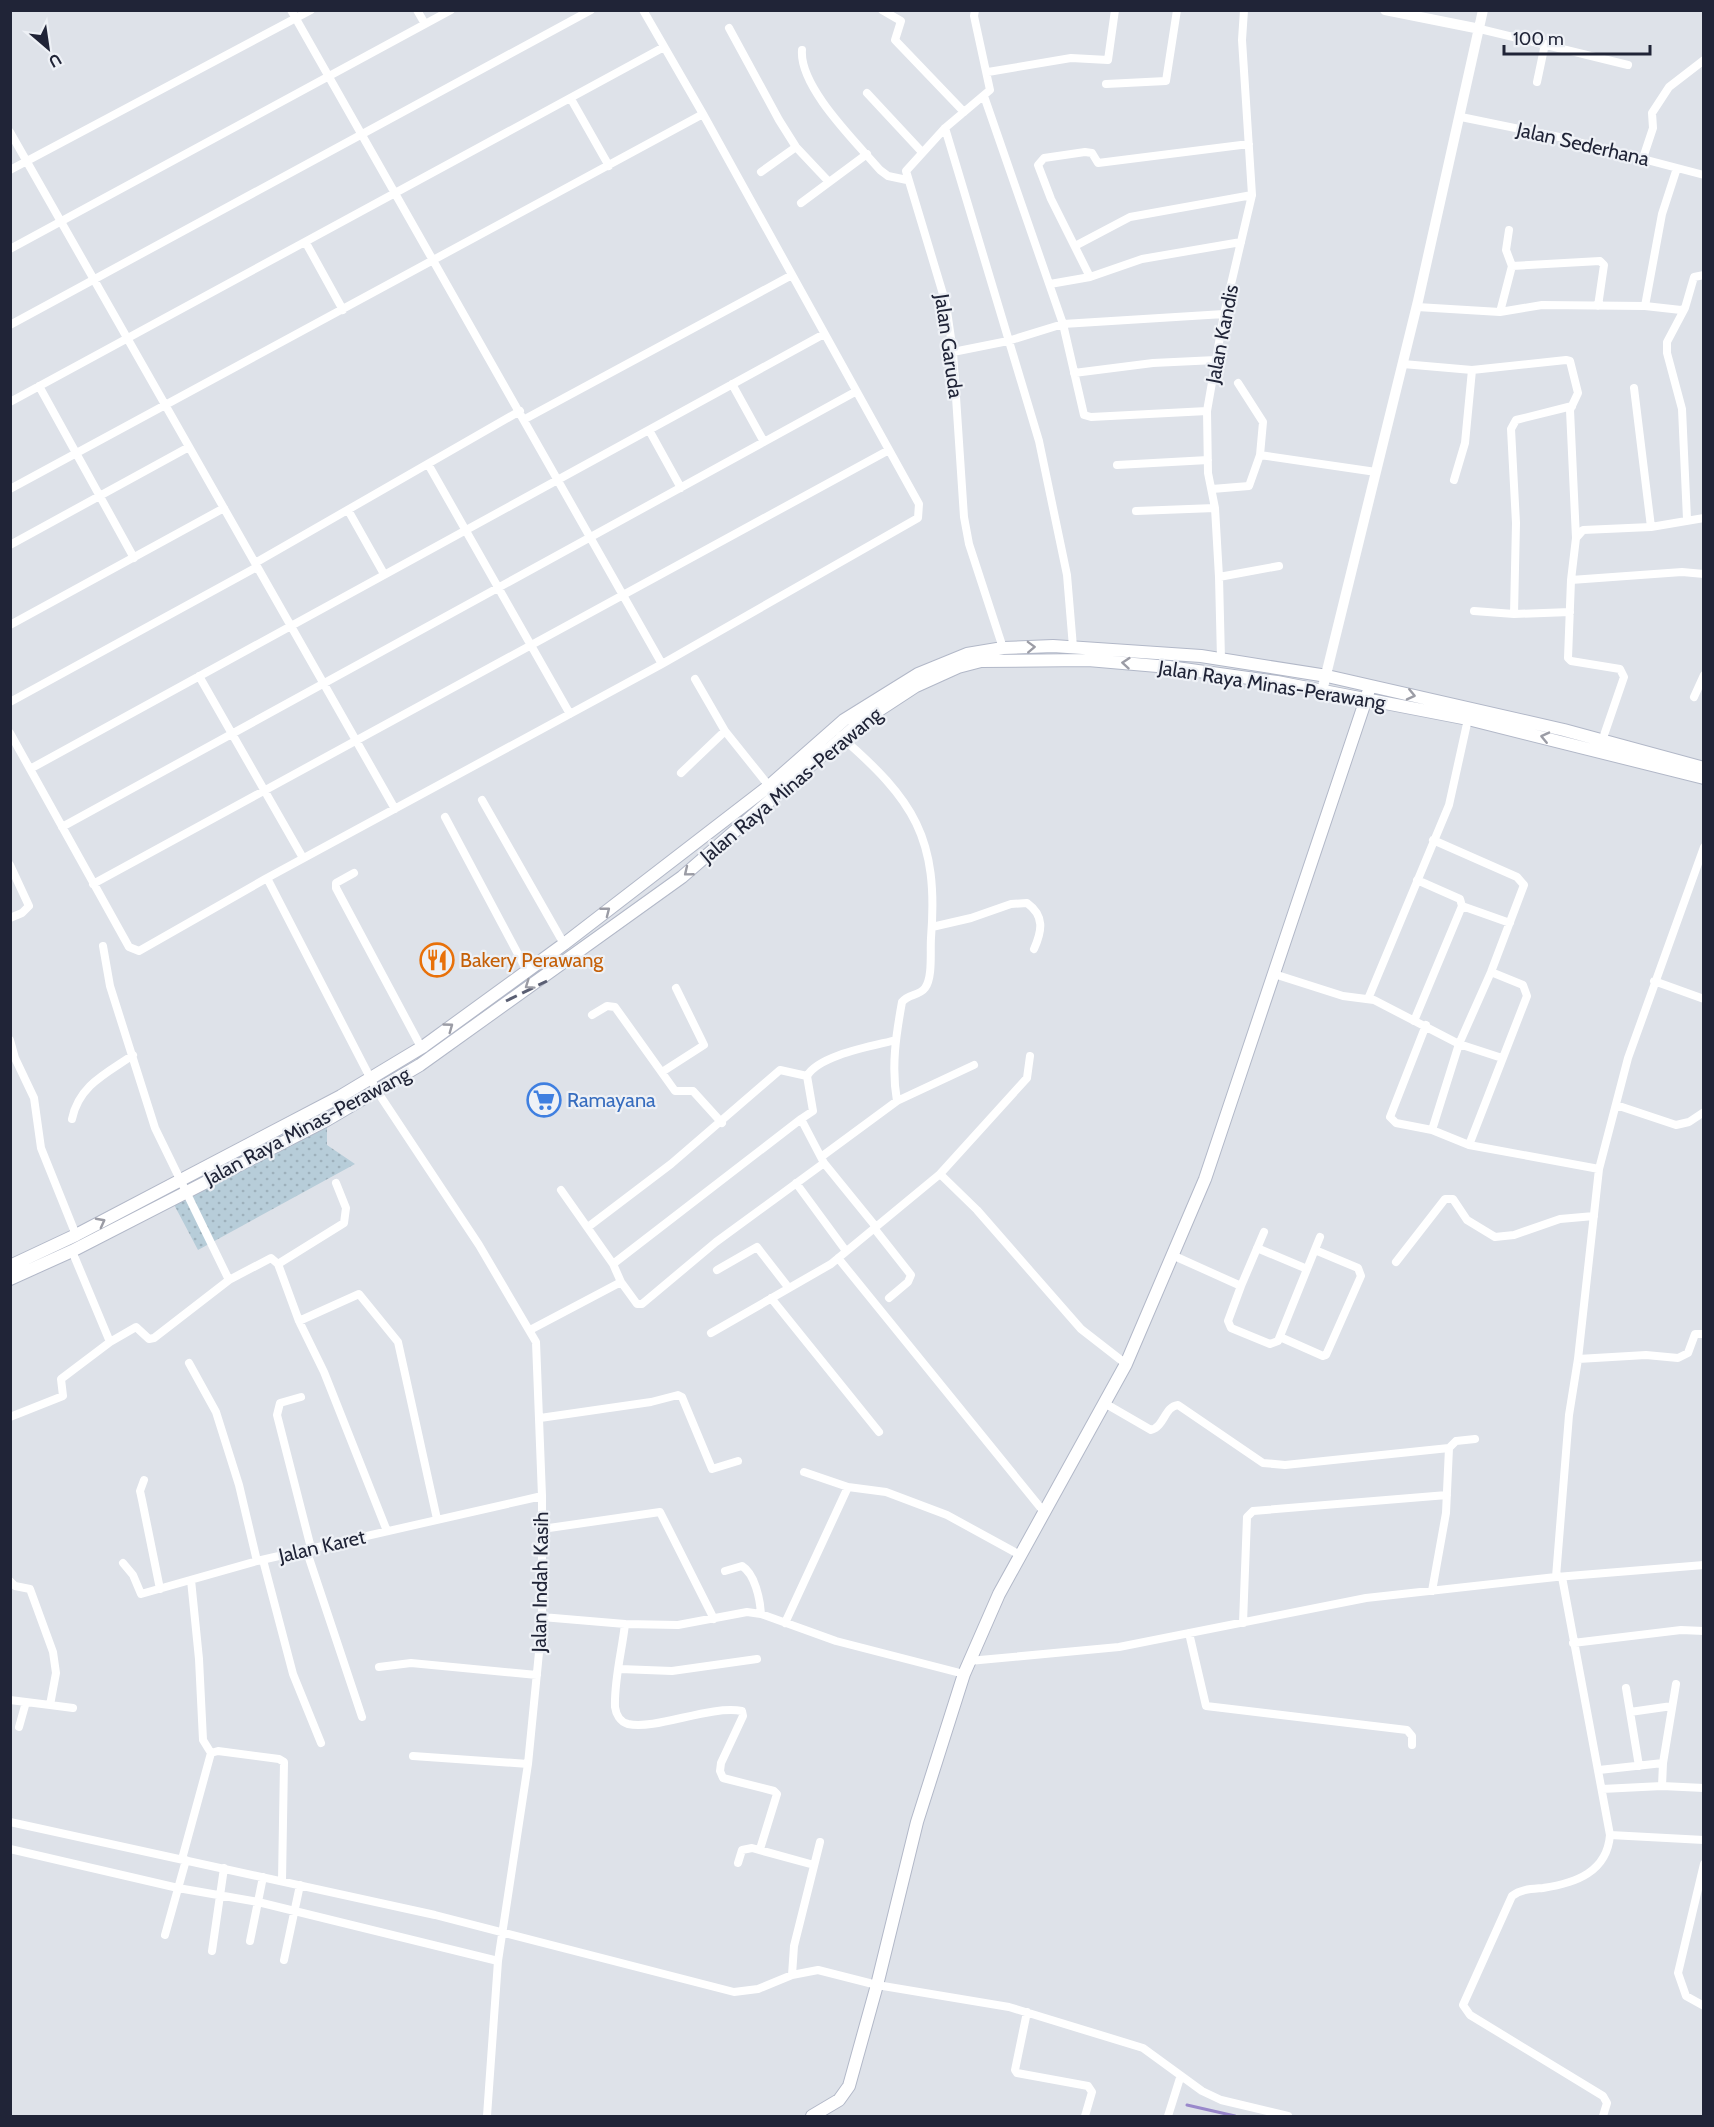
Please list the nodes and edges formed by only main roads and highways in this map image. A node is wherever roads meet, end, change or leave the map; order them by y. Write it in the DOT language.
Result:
graph roads {
  1 [pos="1369,687"];
  2 [pos="1366,700"];
  3 [pos="837,734"];
  4 [pos="1704,768"];
  5 [pos="1704,778"];
  6 [pos="182,1186"];
  7 [pos="10,1266"];
  8 [pos="10,1279"];
  9 [pos="812,2116"];
  1 -- 2 [label="main road"];
  3 -- 1 [label="main road, Jalan Raya Minas-Perawang, one-way"];
  1 -- 4 [label="main road, Jalan Raya Minas-Perawang, one-way"];
  2 -- 3 [label="main road, Jalan Raya Minas-Perawang, one-way"];
  5 -- 2 [label="main road, Jalan Raya Minas-Perawang, one-way"];
  2 -- 9 [label="main road"];
  6 -- 3 [label="main road, Jalan Raya Minas-Perawang, one-way"];
  3 -- 6 [label="main road, Jalan Raya Minas-Perawang, one-way"];
  7 -- 6 [label="main road, Jalan Raya Minas-Perawang, one-way"];
  6 -- 8 [label="main road, Jalan Raya Minas-Perawang"];
}
